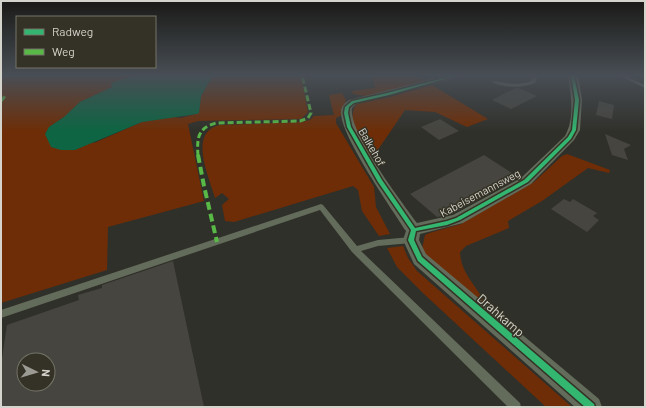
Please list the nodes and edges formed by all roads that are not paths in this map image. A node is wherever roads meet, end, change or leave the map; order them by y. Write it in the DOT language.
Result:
graph roads {
  1 [pos="388,94"];
  2 [pos="576,94"];
  3 [pos="413,235"];
  4 [pos="355,250"];
  5 [pos="1,314"];
  6 [pos="516,407"];
  7 [pos="591,407"];
  1 -- 3 [label="street, Balkehof"];
  2 -- 3 [label="street, Kabeisemannsweg"];
  3 -- 4 [label="lane"];
  3 -- 7 [label="street, Drahkamp"];
  4 -- 5 [label="lane"];
  4 -- 6 [label="lane"];
}
